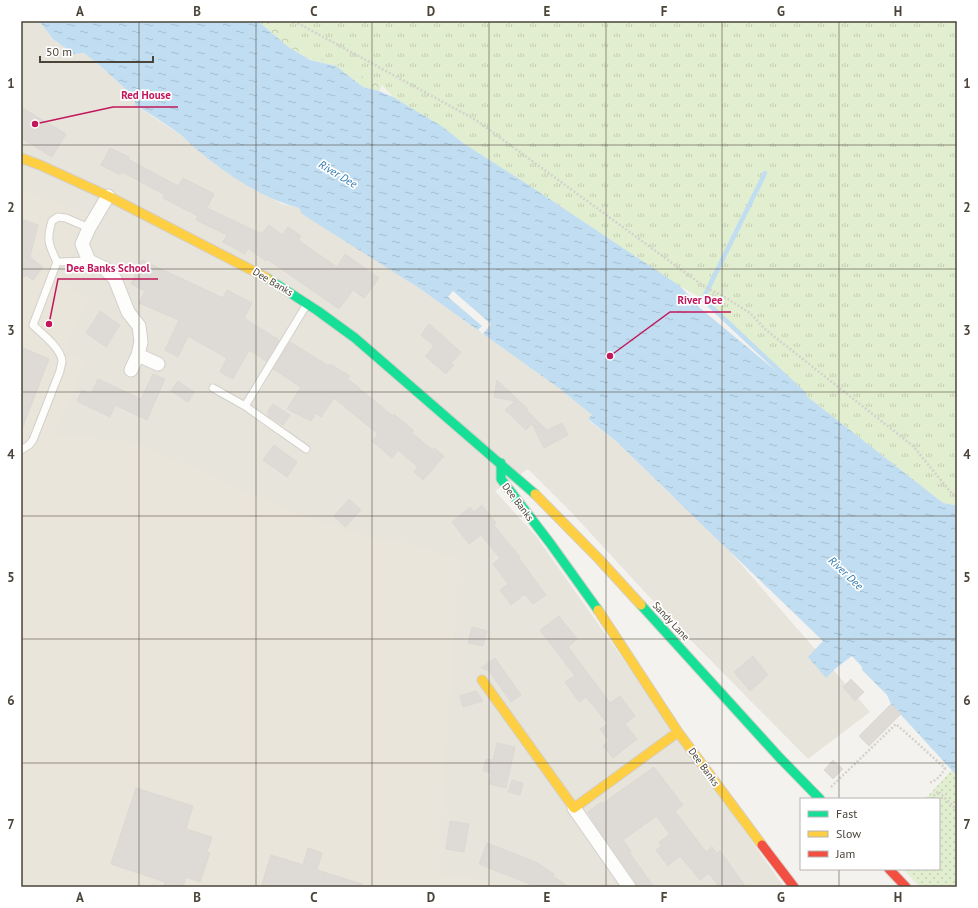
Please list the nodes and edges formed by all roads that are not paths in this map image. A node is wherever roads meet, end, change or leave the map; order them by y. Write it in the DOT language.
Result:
graph roads {
  1 [pos="21,158"];
  2 [pos="108,196"];
  3 [pos="89,228"];
  4 [pos="89,261"];
  5 [pos="57,262"];
  6 [pos="307,304"];
  7 [pos="138,355"];
  8 [pos="158,364"];
  9 [pos="131,370"];
  10 [pos="213,388"];
  11 [pos="245,406"];
  12 [pos="306,449"];
  13 [pos="21,450"];
  14 [pos="501,463"];
  15 [pos="482,680"];
  16 [pos="678,732"];
  17 [pos="819,798"];
  18 [pos="574,808"];
  19 [pos="890,870"];
  20 [pos="628,887"];
  21 [pos="794,887"];
  22 [pos="906,887"];
  1 -- 2 [label="main road, Dee Banks"];
  2 -- 3 [label="street"];
  2 -- 6 [label="main road, Dee Banks"];
  3 -- 4 [label="street"];
  3 -- 5 [label="lane"];
  4 -- 5 [label="lane"];
  4 -- 7 [label="street"];
  5 -- 13 [label="lane"];
  6 -- 11 [label="lane"];
  6 -- 14 [label="main road, Dee Banks"];
  7 -- 8 [label="street"];
  7 -- 9 [label="street"];
  10 -- 11 [label="lane"];
  11 -- 12 [label="lane"];
  14 -- 16 [label="main road, Dee Banks"];
  14 -- 17 [label="main road, Sandy Lane"];
  15 -- 18 [label="main road"];
  16 -- 18 [label="main road"];
  16 -- 21 [label="main road, Dee Banks"];
  18 -- 20 [label="street"];
  19 -- 22 [label="main road"];
}
